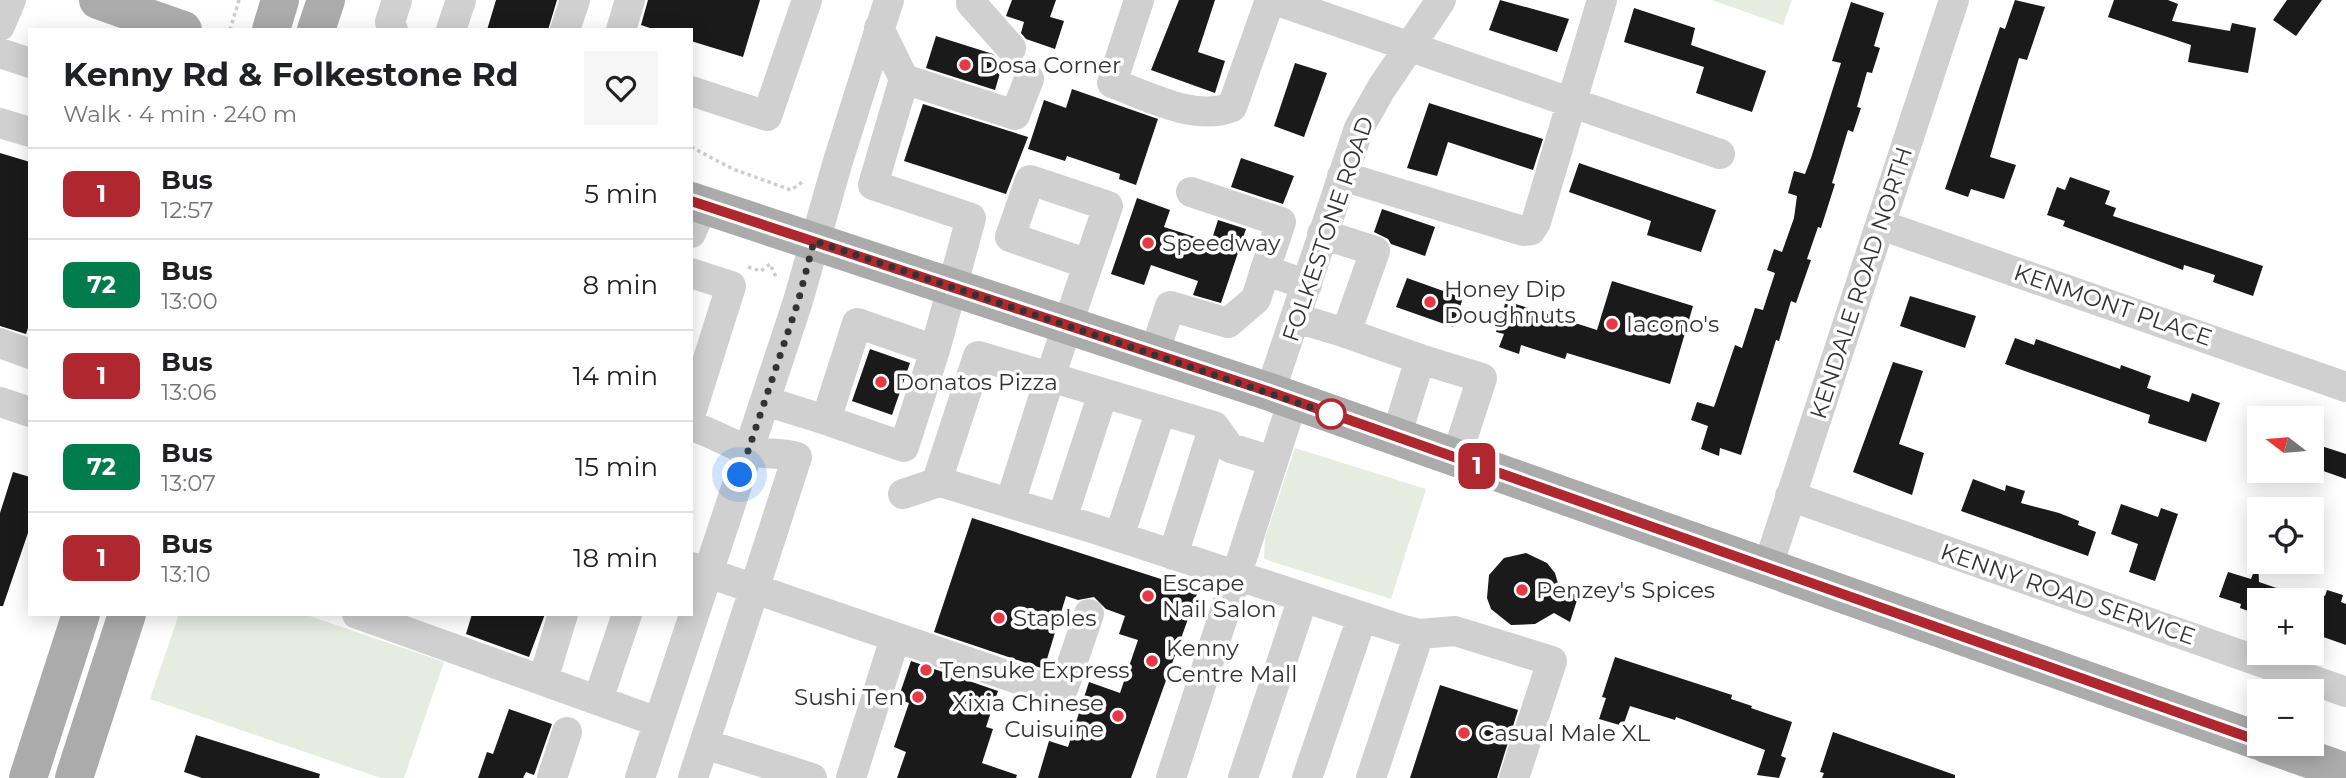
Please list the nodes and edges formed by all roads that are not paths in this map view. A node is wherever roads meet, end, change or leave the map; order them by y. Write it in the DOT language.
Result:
graph roads {
  1 [pos="11,0"];
  2 [pos="97,0"];
  3 [pos="280,0"];
  4 [pos="326,0"];
  5 [pos="397,0"];
  6 [pos="461,0"];
  7 [pos="575,0"];
  8 [pos="631,0"];
  9 [pos="807,0"];
  10 [pos="889,0"];
  11 [pos="1139,0"];
  12 [pos="1272,0"];
  13 [pos="1441,0"];
  14 [pos="1602,0"];
  15 [pos="1954,0"];
  16 [pos="968,1"];
  17 [pos="0,26"];
  18 [pos="177,28"];
  19 [pos="272,28"];
  20 [pos="317,28"];
  21 [pos="392,28"];
  22 [pos="452,28"];
  23 [pos="566,28"];
  24 [pos="622,28"];
  25 [pos="879,28"];
  26 [pos="1409,46"];
  27 [pos="1012,48"];
  28 [pos="0,53"];
  29 [pos="28,62"];
  30 [pos="904,79"];
  31 [pos="1029,79"];
  32 [pos="693,92"];
  33 [pos="1570,103"];
  34 [pos="0,123"];
  35 [pos="28,131"];
  36 [pos="1720,154"];
  37 [pos="838,161"];
  38 [pos="1342,176"];
  39 [pos="875,177"];
  40 [pos="1191,192"];
  41 [pos="695,213"];
  42 [pos="1881,225"];
  43 [pos="1322,234"];
  44 [pos="814,241"];
  45 [pos="1088,264"];
  46 [pos="1265,270"];
  47 [pos="693,274"];
  48 [pos="950,285"];
  49 [pos="1307,285"];
  50 [pos="1296,318"];
  51 [pos="1068,324"];
  52 [pos="1346,333"];
  53 [pos="0,343"];
  54 [pos="935,350"];
  55 [pos="28,353"];
  56 [pos="1154,354"];
  57 [pos="1420,359"];
  58 [pos="1050,377"];
  59 [pos="2346,387"];
  60 [pos="1103,393"];
  61 [pos="1281,396"];
  62 [pos="765,401"];
  63 [pos="0,402"];
  64 [pos="693,407"];
  65 [pos="1161,410"];
  66 [pos="28,411"];
  67 [pos="826,420"];
  68 [pos="693,426"];
  69 [pos="1214,426"];
  70 [pos="1396,437"];
  71 [pos="749,450"];
  72 [pos="1456,458"];
  73 [pos="1273,461"];
  74 [pos="939,482"];
  75 [pos="903,494"];
  76 [pos="1790,496"];
  77 [pos="1010,503"];
  78 [pos="1062,519"];
  79 [pos="1119,537"];
  80 [pos="1173,555"];
  81 [pos="1768,566"];
  82 [pos="699,570"];
  83 [pos="1236,576"];
  84 [pos="693,589"];
  85 [pos="755,590"];
  86 [pos="1303,598"];
  87 [pos="1089,614"];
  88 [pos="80,616"];
  89 [pos="126,616"];
  90 [pos="363,616"];
  91 [pos="562,616"];
  92 [pos="626,616"];
  93 [pos="684,617"];
  94 [pos="1362,617"];
  95 [pos="1419,634"];
  96 [pos="895,638"];
  97 [pos="543,680"];
  98 [pos="2346,692"];
  99 [pos="598,700"];
  100 [pos="658,722"];
  101 [pos="567,732"];
  102 [pos="2247,737"];
  103 [pos="705,744"];
  104 [pos="2300,756"];
  105 [pos="2346,772"];
  106 [pos="28,778"];
  107 [pos="74,778"];
  108 [pos="552,778"];
  109 [pos="640,778"];
  110 [pos="694,778"];
  111 [pos="812,778"];
  112 [pos="851,778"];
  113 [pos="1171,778"];
  114 [pos="1243,778"];
  115 [pos="1307,778"];
  116 [pos="1371,778"];
  117 [pos="1514,778"];
  1 -- 17 [label="street"];
  2 -- 18 [label="main road"];
  3 -- 19 [label="main road"];
  4 -- 20 [label="main road"];
  5 -- 21 [label="street"];
  6 -- 22 [label="street"];
  7 -- 23 [label="street"];
  8 -- 24 [label="street"];
  9 -- 32 [label="street"];
  10 -- 25 [label="street"];
  11 -- 12 [label="street"];
  12 -- 26 [label="street"];
  13 -- 26 [label="street, FOLKESTONE ROAD"];
  14 -- 33 [label="street"];
  15 -- 42 [label="street, KENDALE ROAD NORTH"];
  16 -- 27 [label="street"];
  25 -- 30 [label="street"];
  25 -- 37 [label="street"];
  26 -- 33 [label="street"];
  26 -- 38 [label="street, FOLKESTONE ROAD"];
  28 -- 29 [label="street"];
  30 -- 31 [label="street"];
  30 -- 39 [label="street"];
  33 -- 36 [label="street"];
  33 -- 38 [label="street"];
  34 -- 35 [label="street"];
  37 -- 39 [label="street"];
  37 -- 44 [label="street"];
  38 -- 43 [label="street, FOLKESTONE ROAD"];
  39 -- 48 [label="street"];
  40 -- 46 [label="street"];
  41 -- 44 [label="main road"];
  42 -- 59 [label="street, KENMONT PLACE"];
  42 -- 76 [label="street, KENDALE ROAD NORTH"];
  43 -- 49 [label="street, FOLKESTONE ROAD"];
  43 -- 52 [label="street"];
  44 -- 48 [label="main road"];
  44 -- 62 [label="street"];
  45 -- 45 [label="street"];
  45 -- 51 [label="street"];
  46 -- 49 [label="street"];
  46 -- 56 [label="street"];
  47 -- 64 [label="street"];
  48 -- 51 [label="main road"];
  48 -- 54 [label="street"];
  49 -- 50 [label="street, FOLKESTONE ROAD"];
  50 -- 52 [label="street"];
  50 -- 61 [label="street, FOLKESTONE ROAD"];
  51 -- 56 [label="main road"];
  51 -- 58 [label="street"];
  52 -- 57 [label="street"];
  53 -- 55 [label="street"];
  54 -- 67 [label="street"];
  54 -- 67 [label="street"];
  56 -- 61 [label="main road"];
  57 -- 70 [label="street"];
  57 -- 72 [label="street"];
  58 -- 60 [label="street"];
  58 -- 74 [label="street"];
  58 -- 77 [label="street"];
  60 -- 65 [label="street"];
  60 -- 78 [label="street"];
  61 -- 70 [label="main road"];
  61 -- 73 [label="street, FOLKESTONE ROAD"];
  62 -- 67 [label="street"];
  62 -- 71 [label="street"];
  63 -- 66 [label="street"];
  65 -- 69 [label="street"];
  65 -- 79 [label="street"];
  68 -- 71 [label="street"];
  69 -- 73 [label="street"];
  69 -- 80 [label="street"];
  70 -- 72 [label="main road"];
  71 -- 82 [label="street"];
  71 -- 85 [label="street"];
  72 -- 81 [label="main road"];
  73 -- 83 [label="street, FOLKESTONE ROAD"];
  74 -- 75 [label="street"];
  74 -- 77 [label="street"];
  76 -- 81 [label="street, KENDALE ROAD NORTH"];
  76 -- 98 [label="street, KENNY ROAD SERVICE"];
  77 -- 78 [label="street"];
  78 -- 79 [label="street"];
  79 -- 80 [label="street"];
  80 -- 83 [label="street"];
  81 -- 102 [label="main road"];
  82 -- 84 [label="street"];
  82 -- 85 [label="street"];
  83 -- 86 [label="street"];
  83 -- 113 [label="street, FOLKESTONE ROAD"];
  85 -- 96 [label="street"];
  85 -- 103 [label="street"];
  86 -- 94 [label="street"];
  86 -- 114 [label="street"];
  87 -- 96 [label="street"];
  88 -- 106 [label="main road"];
  89 -- 107 [label="main road"];
  90 -- 97 [label="street"];
  91 -- 97 [label="street"];
  92 -- 99 [label="street"];
  93 -- 100 [label="street"];
  94 -- 95 [label="street"];
  94 -- 115 [label="street"];
  95 -- 116 [label="street"];
  95 -- 117 [label="street"];
  96 -- 112 [label="street"];
  97 -- 99 [label="street"];
  99 -- 100 [label="street"];
  100 -- 109 [label="street"];
  101 -- 108 [label="street"];
  103 -- 110 [label="street"];
  103 -- 111 [label="street"];
  104 -- 105 [label="main road"];
}
